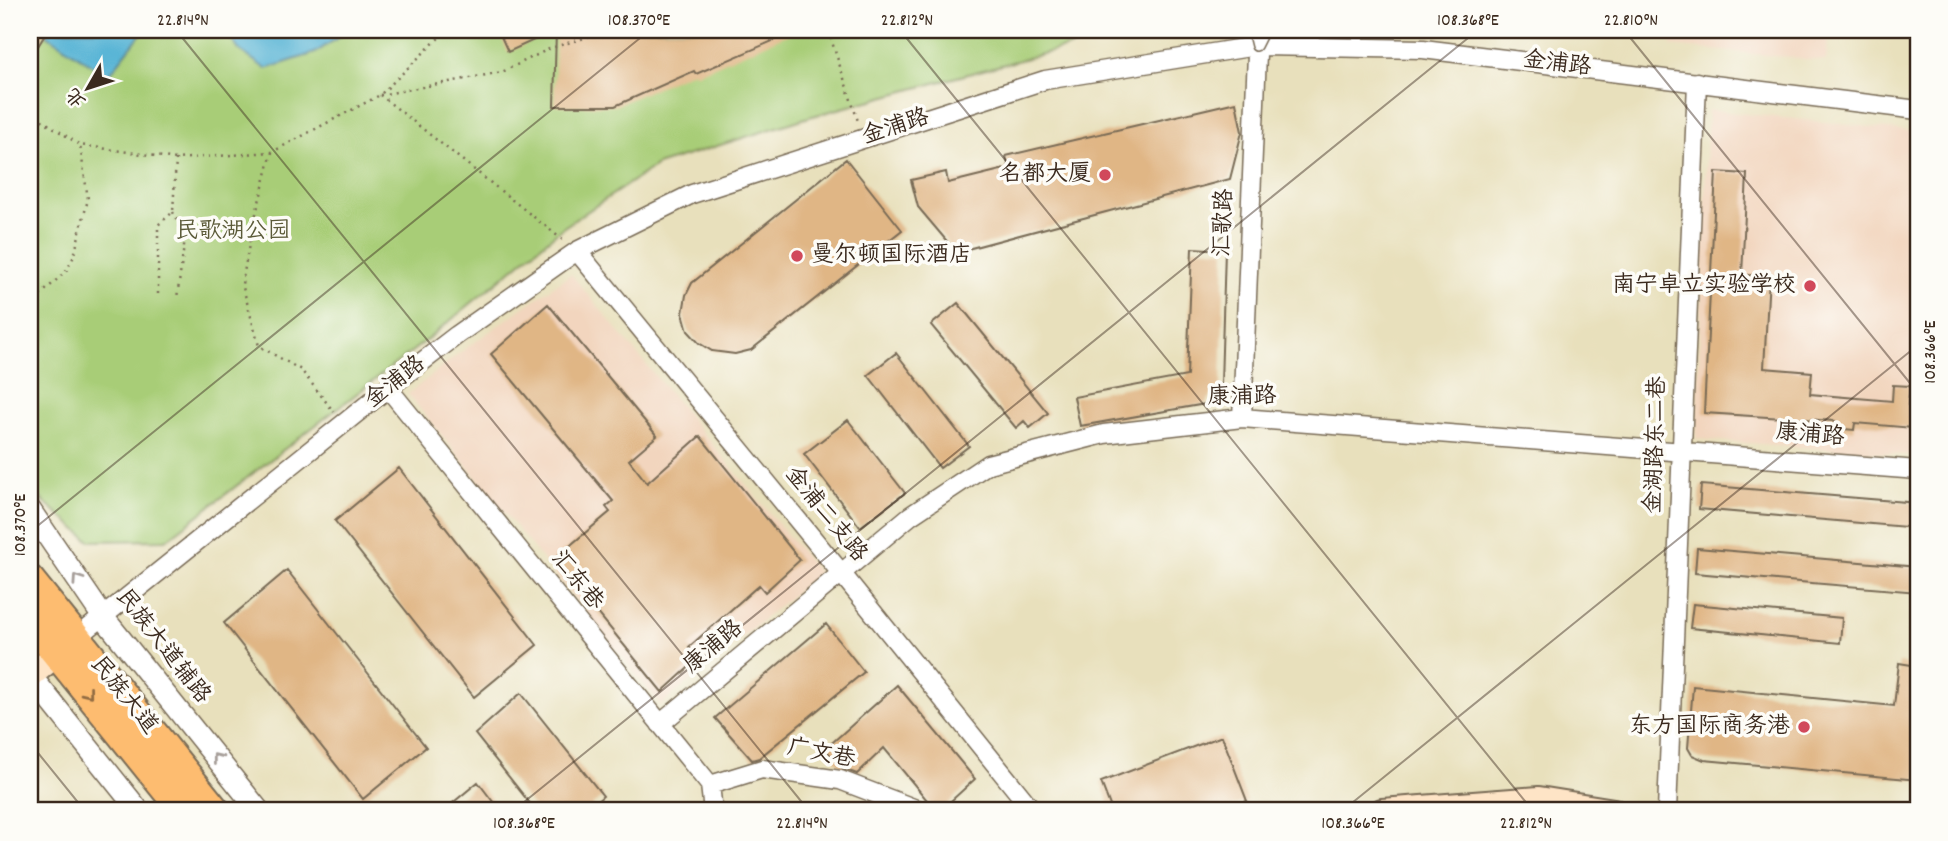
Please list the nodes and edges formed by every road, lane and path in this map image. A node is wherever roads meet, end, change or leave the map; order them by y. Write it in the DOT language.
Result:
graph roads {
  1 [pos="447,30"];
  2 [pos="611,30"];
  3 [pos="819,30"];
  4 [pos="1258,34"];
  5 [pos="1697,82"];
  6 [pos="380,95"];
  7 [pos="1918,110"];
  8 [pos="30,112"];
  9 [pos="863,139"];
  10 [pos="80,145"];
  11 [pos="272,152"];
  12 [pos="176,159"];
  13 [pos="173,212"];
  14 [pos="578,251"];
  15 [pos="158,294"];
  16 [pos="177,298"];
  17 [pos="30,305"];
  18 [pos="388,388"];
  19 [pos="1242,418"];
  20 [pos="343,424"];
  21 [pos="1681,451"];
  22 [pos="1918,470"];
  23 [pos="30,510"];
  24 [pos="842,574"];
  25 [pos="30,580"];
  26 [pos="103,617"];
  27 [pos="30,621"];
  28 [pos="67,647"];
  29 [pos="30,676"];
  30 [pos="660,724"];
  31 [pos="710,785"];
  32 [pos="139,811"];
  33 [pos="183,811"];
  34 [pos="216,811"];
  35 [pos="259,811"];
  36 [pos="713,811"];
  37 [pos="921,811"];
  38 [pos="1033,811"];
  39 [pos="1382,811"];
  40 [pos="1614,811"];
  41 [pos="1667,811"];
  1 -- 6 [label="path"];
  2 -- 6 [label="path"];
  3 -- 9 [label="path"];
  4 -- 5 [label="street, 金浦路"];
  4 -- 9 [label="street, 金浦路"];
  4 -- 19 [label="street, 汇歌路"];
  5 -- 7 [label="street, 金浦路"];
  5 -- 21 [label="street, 金湖路东二巷"];
  6 -- 11 [label="path"];
  6 -- 14 [label="path"];
  8 -- 10 [label="path"];
  9 -- 14 [label="street, 金浦路"];
  10 -- 12 [label="path"];
  10 -- 17 [label="path"];
  11 -- 12 [label="path"];
  11 -- 20 [label="path"];
  12 -- 13 [label="path"];
  13 -- 15 [label="path"];
  13 -- 16 [label="path"];
  14 -- 18 [label="street, 金浦路"];
  14 -- 24 [label="street, 金浦二支路"];
  18 -- 20 [label="street, 金浦路"];
  18 -- 30 [label="street, 汇东巷"];
  19 -- 21 [label="street, 康浦路"];
  19 -- 24 [label="street, 康浦路"];
  20 -- 26 [label="street, 金浦路"];
  21 -- 22 [label="street, 康浦路"];
  21 -- 41 [label="street, 金湖路东二巷"];
  26 -- 23 [label="street, 民族大道辅路, one-way"];
  24 -- 30 [label="street, 康浦路"];
  24 -- 38 [label="street, 金浦二支路"];
  25 -- 28 [label="highway, 民族大道"];
  26 -- 28 [label="street, 金浦路"];
  35 -- 26 [label="street, 民族大道辅路, one-way"];
  27 -- 28 [label="highway, 民族大道"];
  28 -- 29 [label="main road, 金浦路"];
  28 -- 33 [label="highway, 民族大道, one-way"];
  28 -- 34 [label="highway, 民族大道"];
  29 -- 32 [label="street"];
  30 -- 31 [label="street, 汇东巷"];
  31 -- 36 [label="street"];
  31 -- 37 [label="street, 广文巷"];
  39 -- 40 [label="main road"];
}
